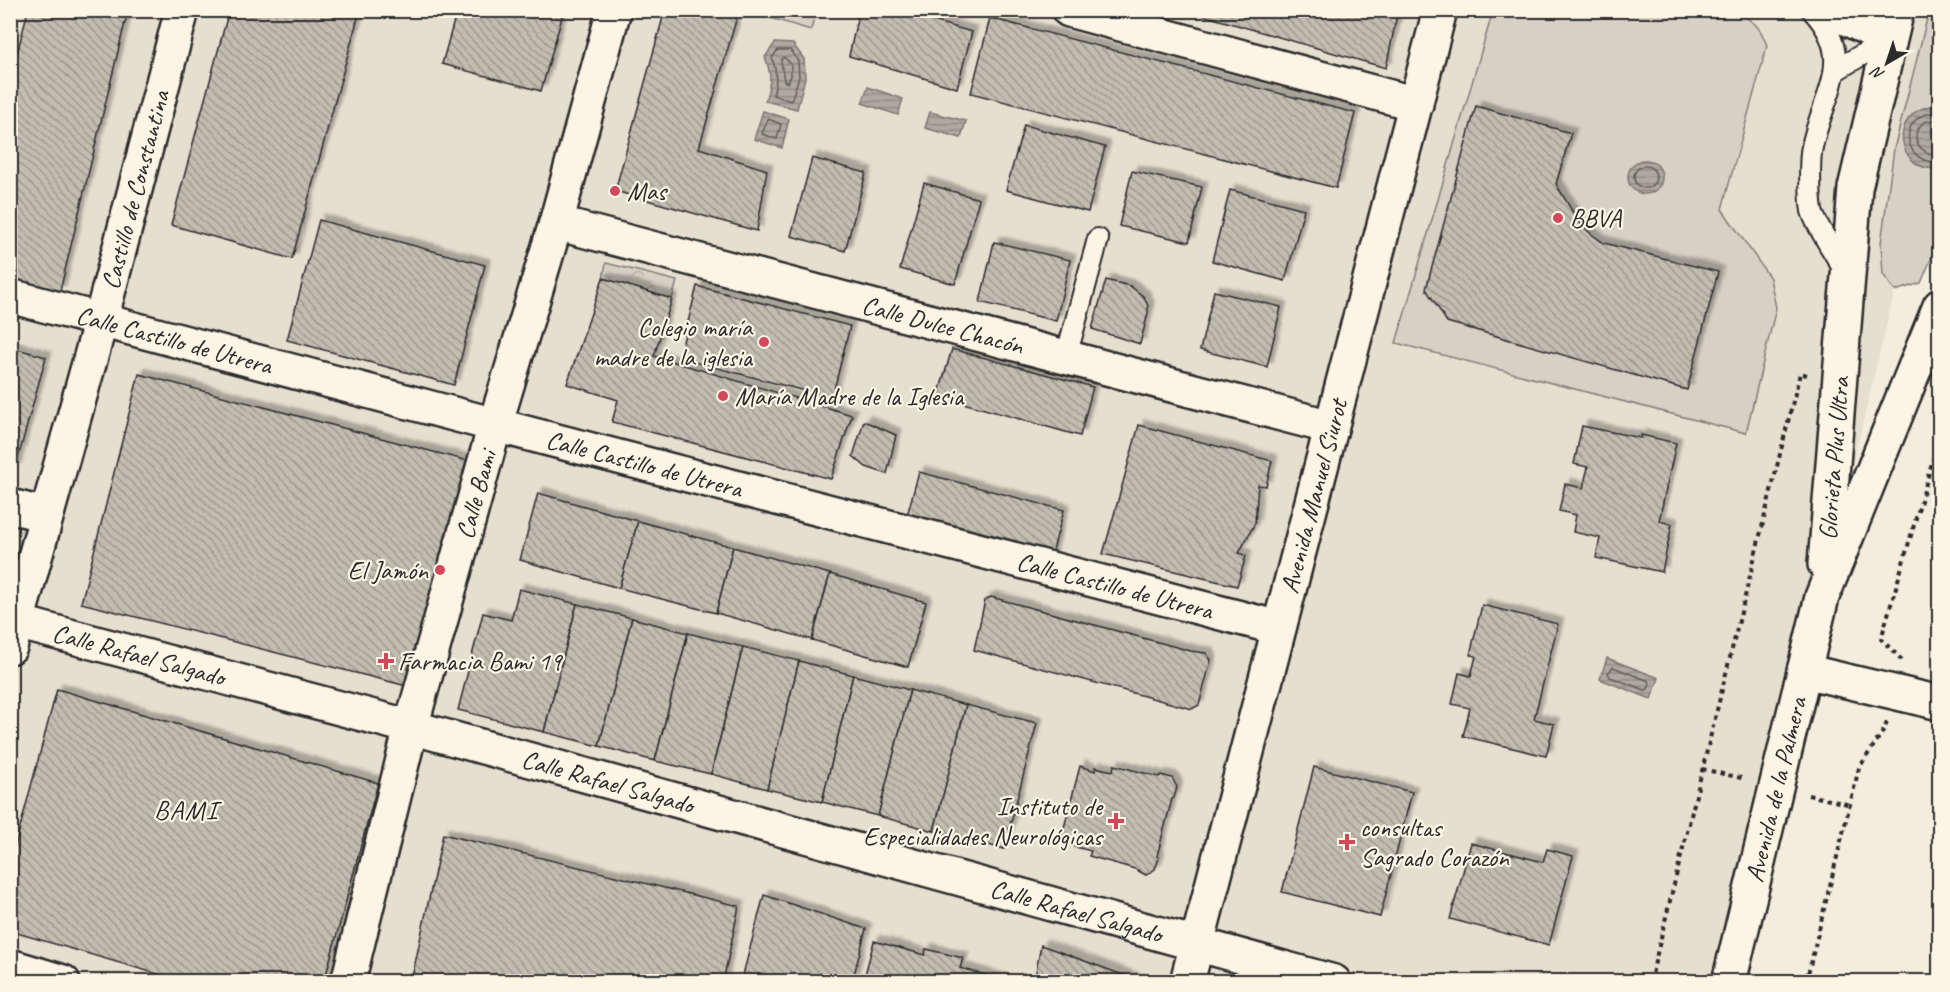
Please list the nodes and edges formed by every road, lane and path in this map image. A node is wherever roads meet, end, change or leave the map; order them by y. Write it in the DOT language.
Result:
graph roads {
  1 [pos="182,10"];
  2 [pos="614,10"];
  3 [pos="1069,10"];
  4 [pos="1440,10"];
  5 [pos="1812,10"];
  6 [pos="1828,10"];
  7 [pos="1133,19"];
  8 [pos="1893,25"];
  9 [pos="1836,70"];
  10 [pos="1416,104"];
  11 [pos="555,223"];
  12 [pos="1098,239"];
  13 [pos="1848,277"];
  14 [pos="10,296"];
  15 [pos="1940,306"];
  16 [pos="101,319"];
  17 [pos="1930,344"];
  18 [pos="1066,357"];
  19 [pos="1812,377"];
  20 [pos="495,425"];
  21 [pos="1331,427"];
  22 [pos="1940,435"];
  23 [pos="10,506"];
  24 [pos="46,515"];
  25 [pos="1822,597"];
  26 [pos="1279,628"];
  27 [pos="14,634"];
  28 [pos="1901,667"];
  29 [pos="1804,671"];
  30 [pos="1940,703"];
  31 [pos="1889,716"];
  32 [pos="411,727"];
  33 [pos="1197,945"];
  34 [pos="10,966"];
  35 [pos="1290,976"];
  36 [pos="63,981"];
  37 [pos="348,981"];
  38 [pos="1187,981"];
  39 [pos="1334,981"];
  40 [pos="1650,981"];
  41 [pos="1729,981"];
  42 [pos="1806,981"];
  1 -- 16 [label="street, Castillo de Constantina"];
  2 -- 11 [label="street, Calle Bami"];
  3 -- 7 [label="street"];
  4 -- 10 [label="street, Avenida Manuel Siurot"];
  5 -- 9 [label="lane"];
  6 -- 8 [label="street"];
  7 -- 10 [label="street"];
  8 -- 9 [label="lane"];
  8 -- 13 [label="street, Glorieta Plus Ultra"];
  9 -- 13 [label="lane"];
  10 -- 21 [label="street, Avenida Manuel Siurot"];
  11 -- 18 [label="street, Calle Dulce Chacón"];
  11 -- 20 [label="street, Calle Bami"];
  12 -- 18 [label="lane"];
  13 -- 25 [label="street, Glorieta Plus Ultra"];
  14 -- 16 [label="street, Calle Castillo de Utrera"];
  15 -- 17 [label="street, Glorieta Plus Ultra"];
  16 -- 20 [label="street, Calle Castillo de Utrera"];
  16 -- 24 [label="street, Castillo de Constantina"];
  17 -- 25 [label="street, Glorieta Plus Ultra"];
  18 -- 21 [label="street, Calle Dulce Chacón"];
  19 -- 40 [label="path"];
  20 -- 26 [label="street, Calle Castillo de Utrera"];
  20 -- 32 [label="street, Calle Bami"];
  21 -- 26 [label="street, Avenida Manuel Siurot"];
  22 -- 28 [label="path"];
  23 -- 24 [label="street"];
  24 -- 27 [label="street, Castillo de Constantina"];
  25 -- 29 [label="street, Avenida de la Palmera"];
  26 -- 33 [label="street, Avenida Manuel Siurot"];
  27 -- 32 [label="street, Calle Rafael Salgado"];
  29 -- 30 [label="street"];
  29 -- 41 [label="street, Avenida de la Palmera"];
  31 -- 42 [label="path"];
  32 -- 33 [label="street, Calle Rafael Salgado"];
  32 -- 37 [label="street, Calle Bami"];
  33 -- 35 [label="street, Calle Rafael Salgado"];
  33 -- 38 [label="street, Avenida Manuel Siurot"];
  34 -- 36 [label="street"];
  35 -- 39 [label="street, Calle Rafael Salgado"];
}
